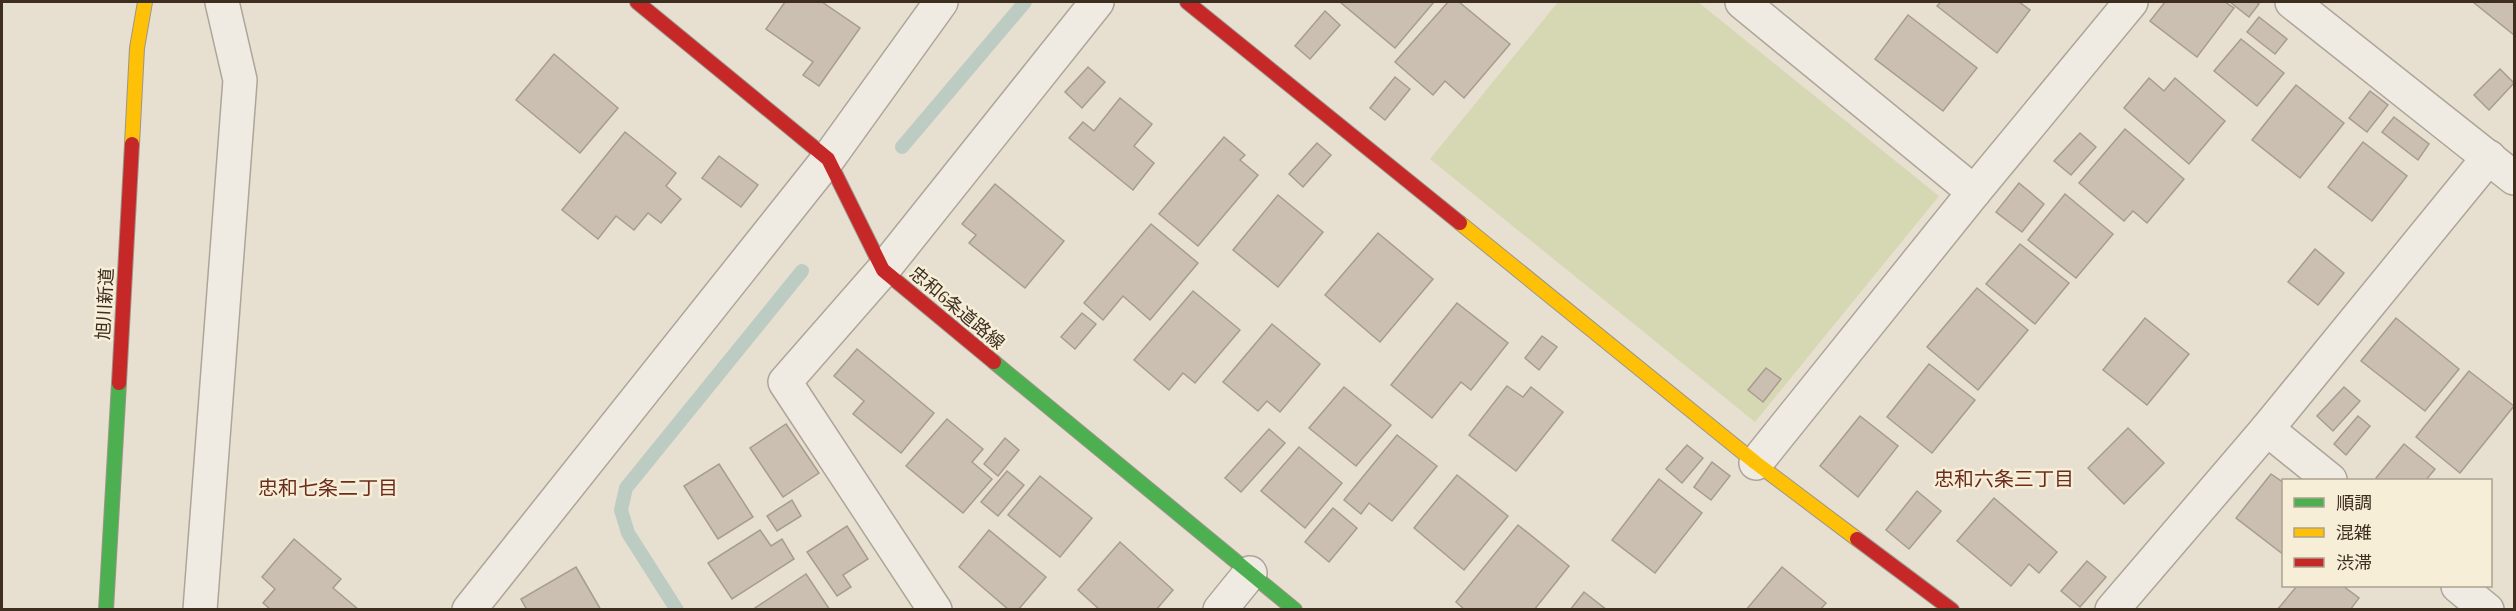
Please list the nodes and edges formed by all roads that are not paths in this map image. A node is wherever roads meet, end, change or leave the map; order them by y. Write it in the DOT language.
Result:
graph roads {
  1 [pos="145,2"];
  2 [pos="222,2"];
  3 [pos="637,2"];
  4 [pos="940,2"];
  5 [pos="1097,2"];
  6 [pos="1187,2"];
  7 [pos="1742,2"];
  8 [pos="2131,2"];
  9 [pos="2292,2"];
  10 [pos="2489,157"];
  11 [pos="828,159"];
  12 [pos="2514,178"];
  13 [pos="1974,192"];
  14 [pos="883,270"];
  15 [pos="2267,429"];
  16 [pos="1756,463"];
  17 [pos="2329,479"];
  18 [pos="1250,573"];
  19 [pos="2460,587"];
  20 [pos="106,609"];
  21 [pos="200,609"];
  22 [pos="469,609"];
  23 [pos="935,609"];
  24 [pos="1221,609"];
  25 [pos="1295,609"];
  26 [pos="1952,609"];
  27 [pos="2112,609"];
  28 [pos="2487,609"];
  1 -- 20 [label="main road, 旭川新道"];
  2 -- 21 [label="street"];
  3 -- 11 [label="main road, 忠和6条道路線"];
  4 -- 11 [label="street"];
  5 -- 14 [label="street"];
  6 -- 16 [label="main road"];
  7 -- 13 [label="street"];
  8 -- 13 [label="street"];
  9 -- 10 [label="street"];
  10 -- 12 [label="street"];
  10 -- 15 [label="street"];
  11 -- 14 [label="main road, 忠和6条道路線"];
  11 -- 22 [label="street"];
  13 -- 16 [label="street"];
  14 -- 18 [label="main road, 忠和6条道路線"];
  14 -- 23 [label="street"];
  15 -- 17 [label="street"];
  15 -- 27 [label="street"];
  16 -- 26 [label="main road"];
  18 -- 24 [label="street"];
  18 -- 25 [label="main road, 忠和6条道路線"];
  19 -- 28 [label="street"];
}
